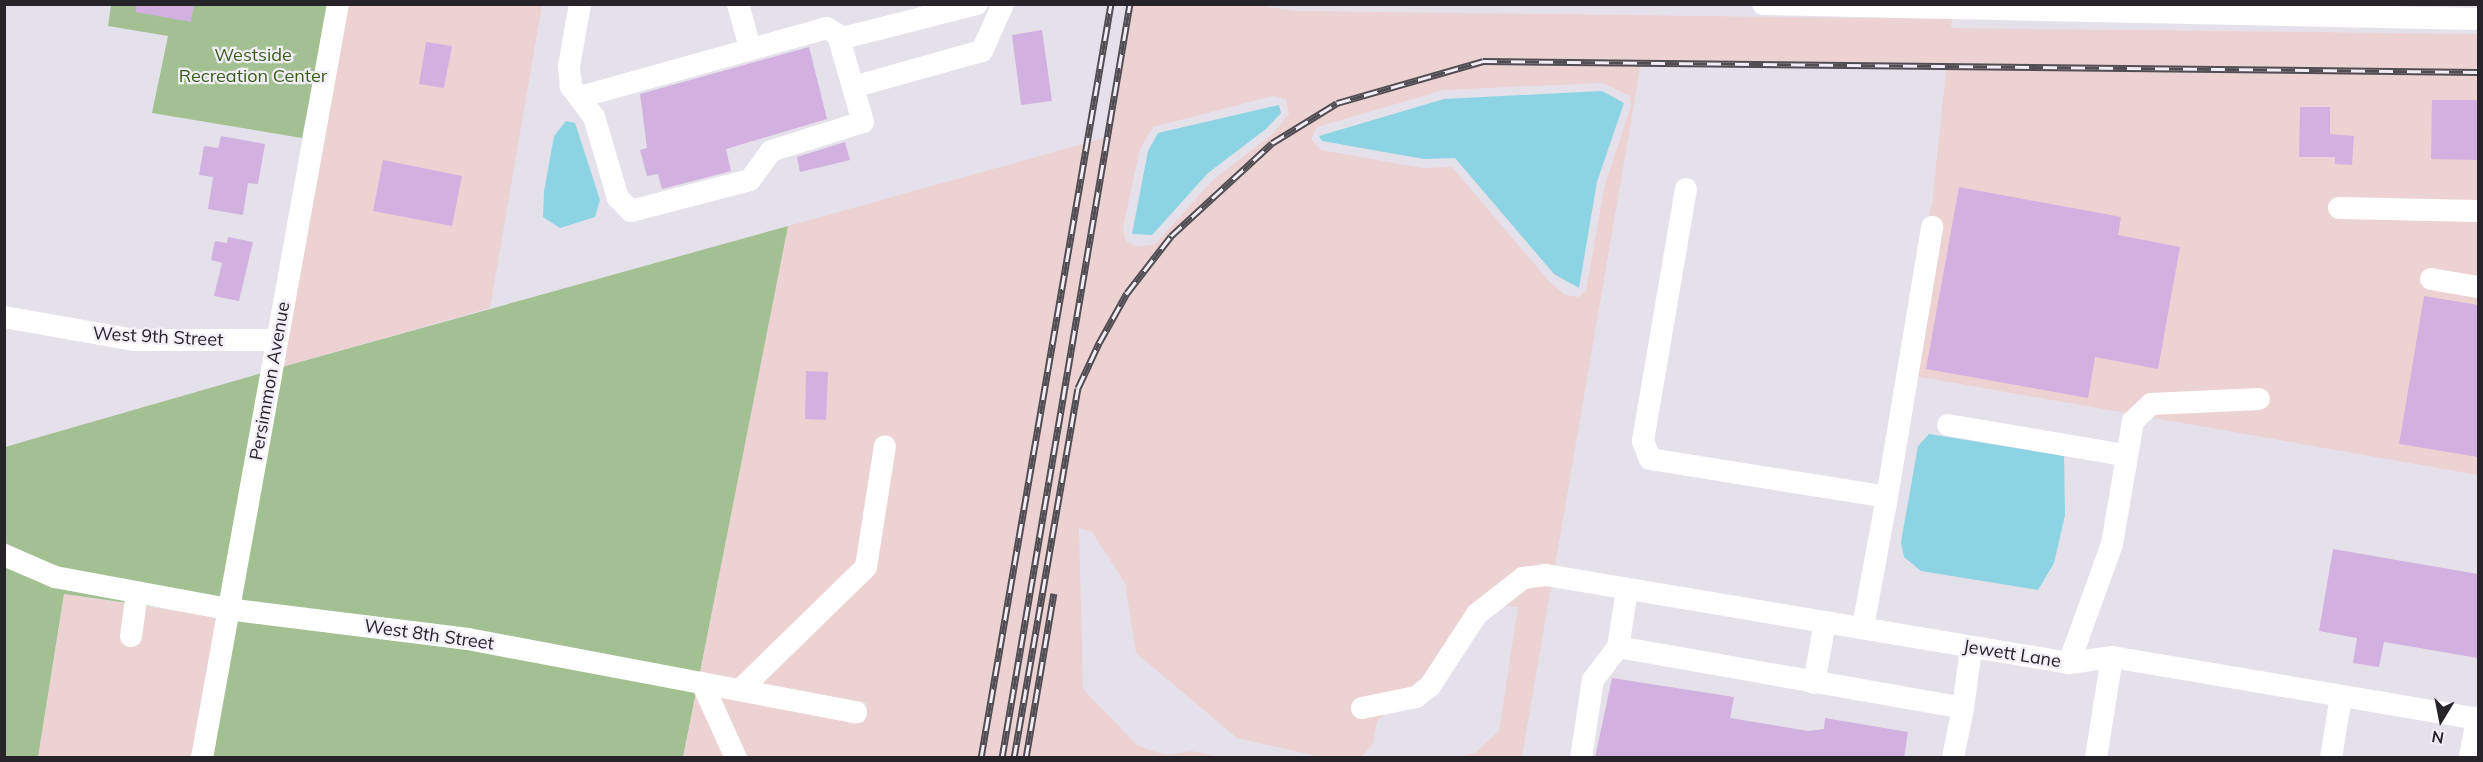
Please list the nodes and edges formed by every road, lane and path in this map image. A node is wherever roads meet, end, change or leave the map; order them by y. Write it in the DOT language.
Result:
graph roads {
  1 [pos="339,4"];
  2 [pos="580,4"];
  3 [pos="738,4"];
  4 [pos="977,4"];
  5 [pos="1004,4"];
  6 [pos="1763,4"];
  7 [pos="1819,5"];
  8 [pos="1910,6"];
  9 [pos="2478,19"];
  10 [pos="839,39"];
  11 [pos="750,48"];
  12 [pos="853,87"];
  13 [pos="580,97"];
  14 [pos="1686,189"];
  15 [pos="2339,208"];
  16 [pos="2478,211"];
  17 [pos="1932,227"];
  18 [pos="2431,279"];
  19 [pos="2478,287"];
  20 [pos="4,317"];
  21 [pos="277,340"];
  22 [pos="2259,399"];
  23 [pos="1948,425"];
  24 [pos="885,446"];
  25 [pos="2124,455"];
  26 [pos="1887,497"];
  27 [pos="4,555"];
  28 [pos="1627,590"];
  29 [pos="137,592"];
  30 [pos="227,609"];
  31 [pos="1825,622"];
  32 [pos="1863,627"];
  33 [pos="130,636"];
  34 [pos="1618,647"];
  35 [pos="1971,648"];
  36 [pos="2112,657"];
  37 [pos="2069,663"];
  38 [pos="702,683"];
  39 [pos="1814,683"];
  40 [pos="740,690"];
  41 [pos="2341,696"];
  42 [pos="1362,708"];
  43 [pos="1963,708"];
  44 [pos="856,712"];
  45 [pos="2478,718"];
  46 [pos="202,758"];
  47 [pos="736,758"];
  48 [pos="1581,758"];
  49 [pos="1953,758"];
  50 [pos="2096,758"];
  51 [pos="2331,758"];
  52 [pos="2470,758"];
  1 -- 21 [label="street, Persimmon Avenue"];
  2 -- 13 [label="street"];
  3 -- 11 [label="street"];
  4 -- 10 [label="street"];
  5 -- 12 [label="street"];
  6 -- 7 [label="street"];
  7 -- 8 [label="street"];
  8 -- 9 [label="street"];
  10 -- 11 [label="street"];
  10 -- 12 [label="street"];
  11 -- 13 [label="street"];
  12 -- 13 [label="street"];
  14 -- 26 [label="street"];
  15 -- 16 [label="street"];
  17 -- 26 [label="street"];
  18 -- 19 [label="street"];
  20 -- 21 [label="street, West 9th Street"];
  21 -- 30 [label="street, Persimmon Avenue"];
  22 -- 25 [label="street"];
  23 -- 25 [label="street"];
  24 -- 40 [label="street"];
  25 -- 37 [label="street"];
  26 -- 32 [label="street"];
  27 -- 29 [label="street, West 8th Street"];
  28 -- 31 [label="street, Jewett Lane"];
  28 -- 34 [label="street"];
  28 -- 42 [label="street, Jewett Lane"];
  29 -- 30 [label="street, West 8th Street"];
  29 -- 33 [label="street"];
  30 -- 38 [label="street, West 8th Street"];
  30 -- 46 [label="street, Persimmon Avenue"];
  31 -- 32 [label="street, Jewett Lane"];
  31 -- 39 [label="street"];
  32 -- 35 [label="street, Jewett Lane"];
  34 -- 39 [label="street"];
  34 -- 48 [label="street"];
  35 -- 37 [label="street, Jewett Lane"];
  35 -- 43 [label="street"];
  36 -- 37 [label="street, Jewett Lane"];
  36 -- 41 [label="street, Jewett Lane"];
  36 -- 50 [label="street"];
  38 -- 40 [label="street, West 8th Street"];
  38 -- 47 [label="street"];
  39 -- 43 [label="street"];
  40 -- 44 [label="street, West 8th Street"];
  41 -- 45 [label="street, Jewett Lane"];
  41 -- 51 [label="street"];
  43 -- 49 [label="street"];
  45 -- 52 [label="street"];
}
